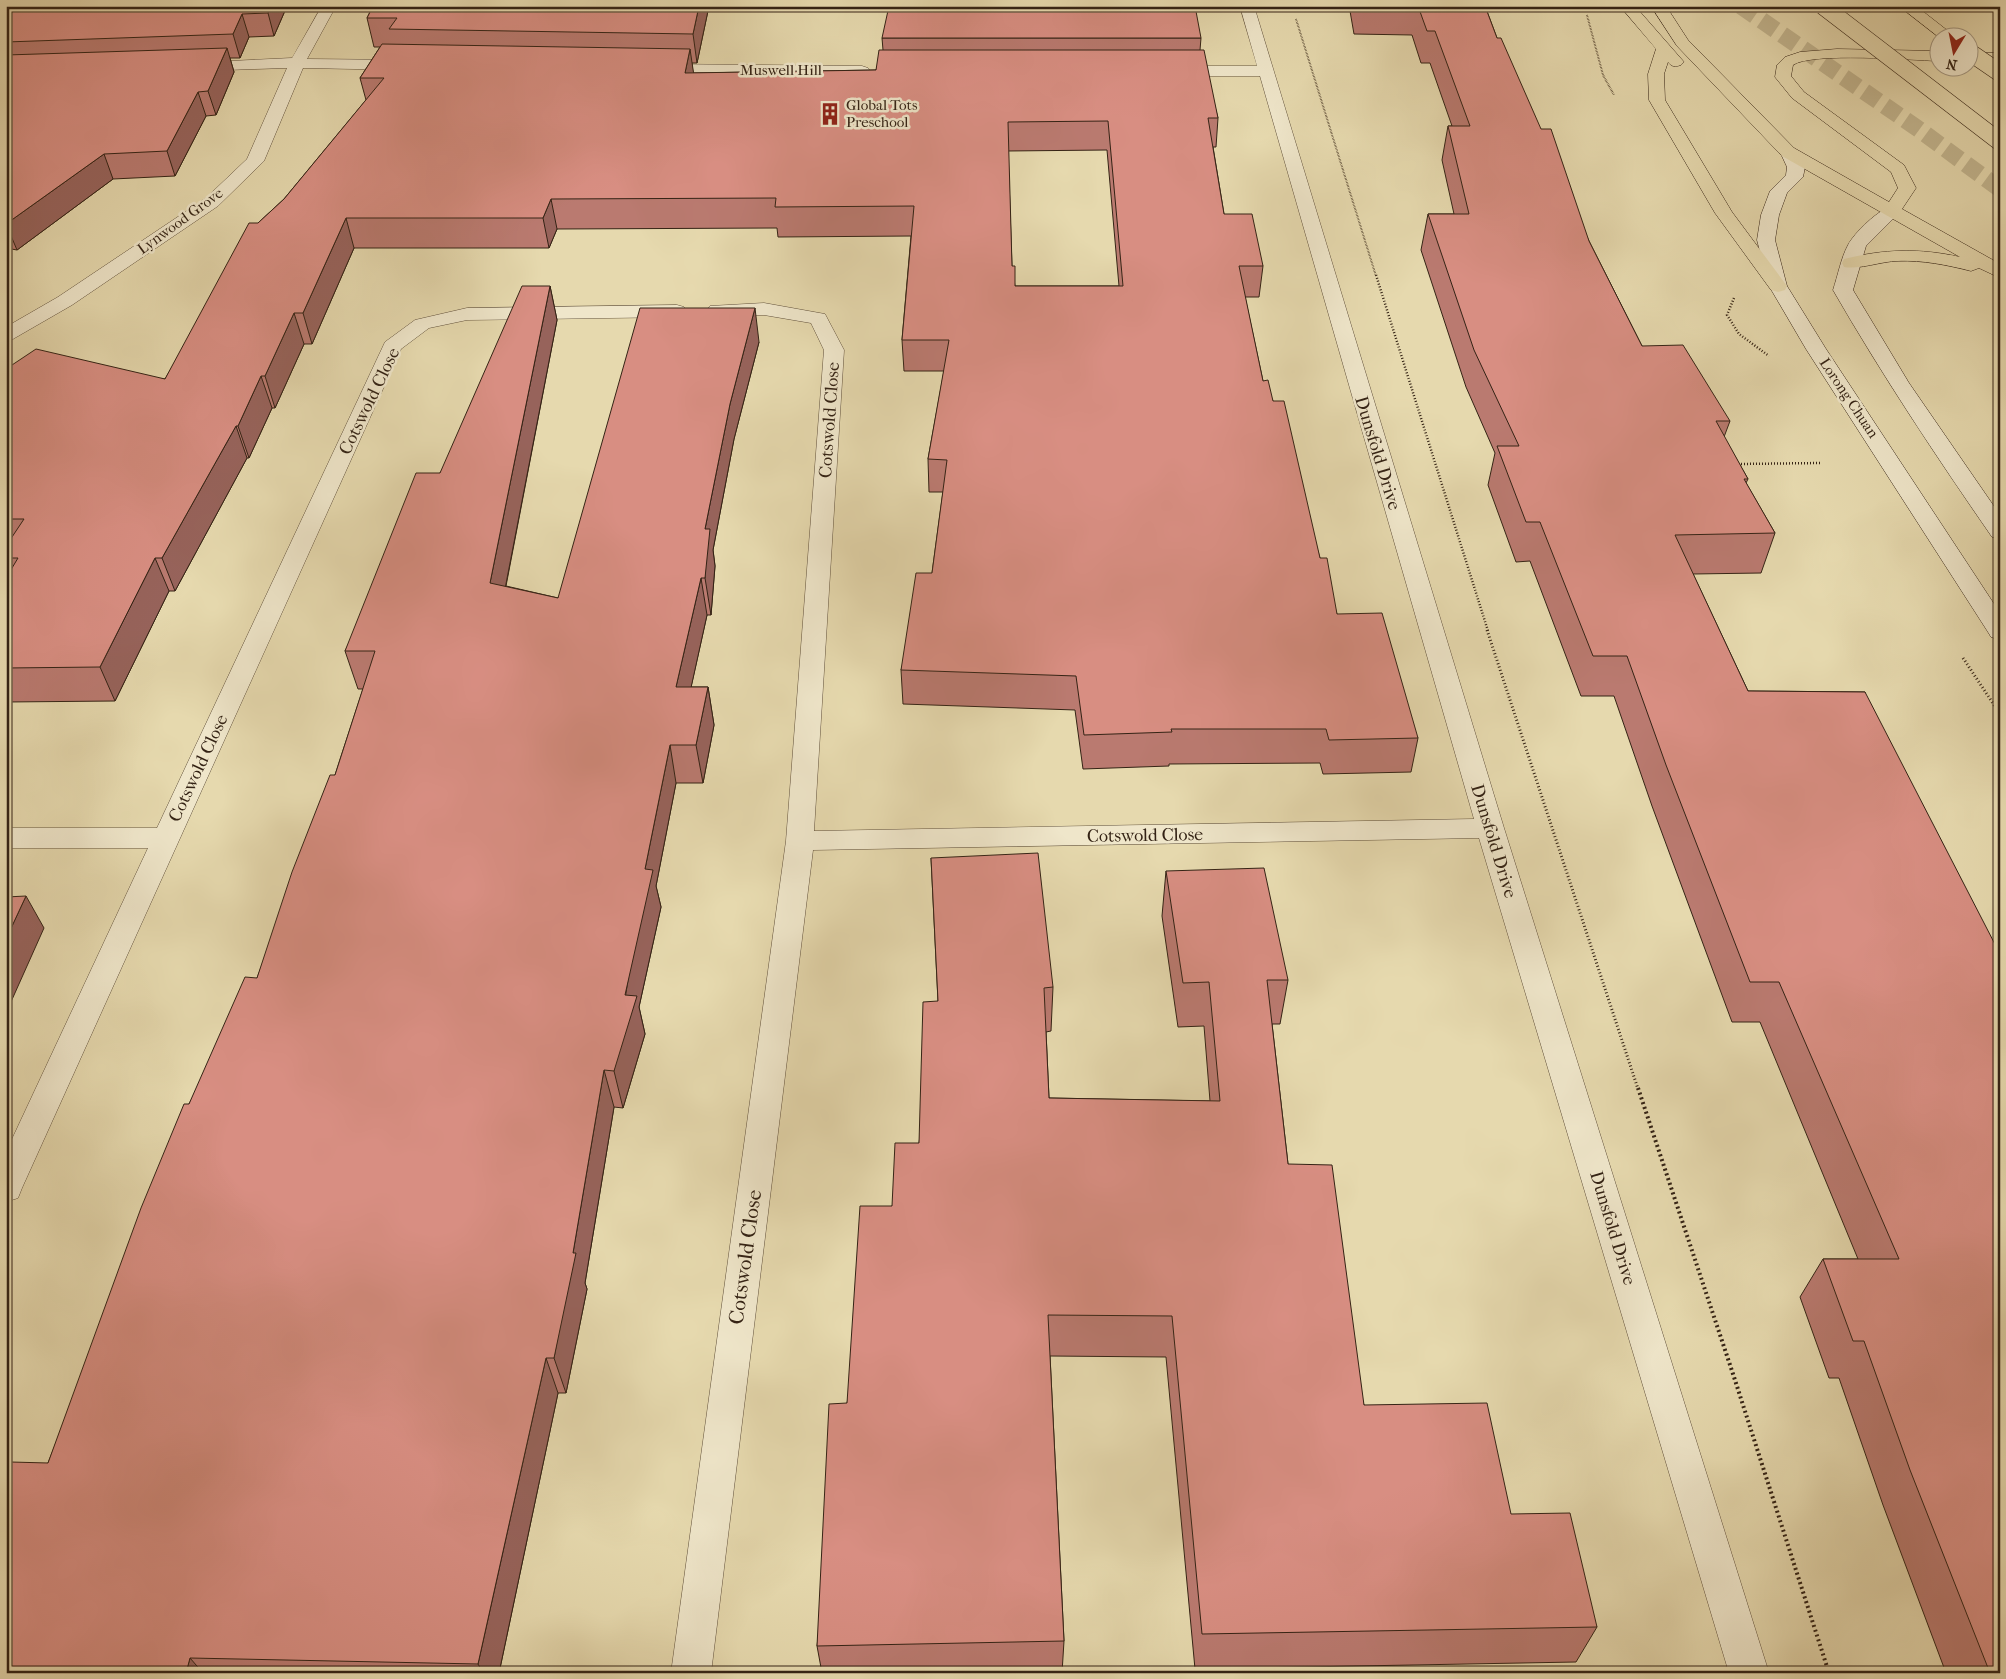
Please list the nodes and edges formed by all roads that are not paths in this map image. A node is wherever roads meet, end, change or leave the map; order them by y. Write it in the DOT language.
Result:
graph roads {
  1 [pos="329,6"];
  2 [pos="1247,6"];
  3 [pos="1627,6"];
  4 [pos="1658,6"];
  5 [pos="1823,6"];
  6 [pos="1906,6"];
  7 [pos="1936,28"];
  8 [pos="1664,48"];
  9 [pos="1928,56"];
  10 [pos="1978,57"];
  11 [pos="1978,58"];
  12 [pos="2000,58"];
  13 [pos="297,63"];
  14 [pos="419,65"];
  15 [pos="181,66"];
  16 [pos="636,69"];
  17 [pos="1264,70"];
  18 [pos="882,71"];
  19 [pos="1159,71"];
  20 [pos="1686,73"];
  21 [pos="2000,73"];
  22 [pos="1721,105"];
  23 [pos="2000,142"];
  24 [pos="1788,152"];
  25 [pos="1892,211"];
  26 [pos="1851,263"];
  27 [pos="1998,271"];
  28 [pos="1778,286"];
  29 [pos="6,335"];
  30 [pos="2000,532"];
  31 [pos="2000,632"];
  32 [pos="1490,828"];
  33 [pos="6,838"];
  34 [pos="165,838"];
  35 [pos="800,841"];
  36 [pos="6,1188"];
  37 [pos="690,1673"];
  38 [pos="1749,1673"];
  1 -- 13 [label="street, Lynwood Grove"];
  2 -- 17 [label="street, Dunsfold Drive"];
  3 -- 8 [label="highway"];
  4 -- 24 [label="highway"];
  5 -- 23 [label="highway, bridge"];
  6 -- 7 [label="highway"];
  8 -- 20 [label="highway"];
  8 -- 28 [label="highway"];
  9 -- 25 [label="highway"];
  10 -- 12 [label="highway"];
  11 -- 21 [label="highway, bridge"];
  13 -- 14 [label="street"];
  13 -- 15 [label="street"];
  13 -- 29 [label="street, Lynwood Grove"];
  16 -- 18 [label="street, Muswell Hill"];
  17 -- 19 [label="street"];
  17 -- 32 [label="street, Dunsfold Drive"];
  22 -- 24 [label="highway"];
  24 -- 25 [label="highway"];
  24 -- 28 [label="street, Lorong Chuan"];
  25 -- 26 [label="street"];
  25 -- 27 [label="highway"];
  26 -- 27 [label="highway"];
  26 -- 30 [label="street"];
  28 -- 31 [label="street, Lorong Chuan"];
  32 -- 35 [label="street, Cotswold Close"];
  32 -- 38 [label="street, Dunsfold Drive"];
  33 -- 34 [label="street, Cotswold Close"];
  34 -- 35 [label="street, Cotswold Close"];
  34 -- 36 [label="street, Cotswold Close"];
  35 -- 37 [label="street, Cotswold Close"];
}
